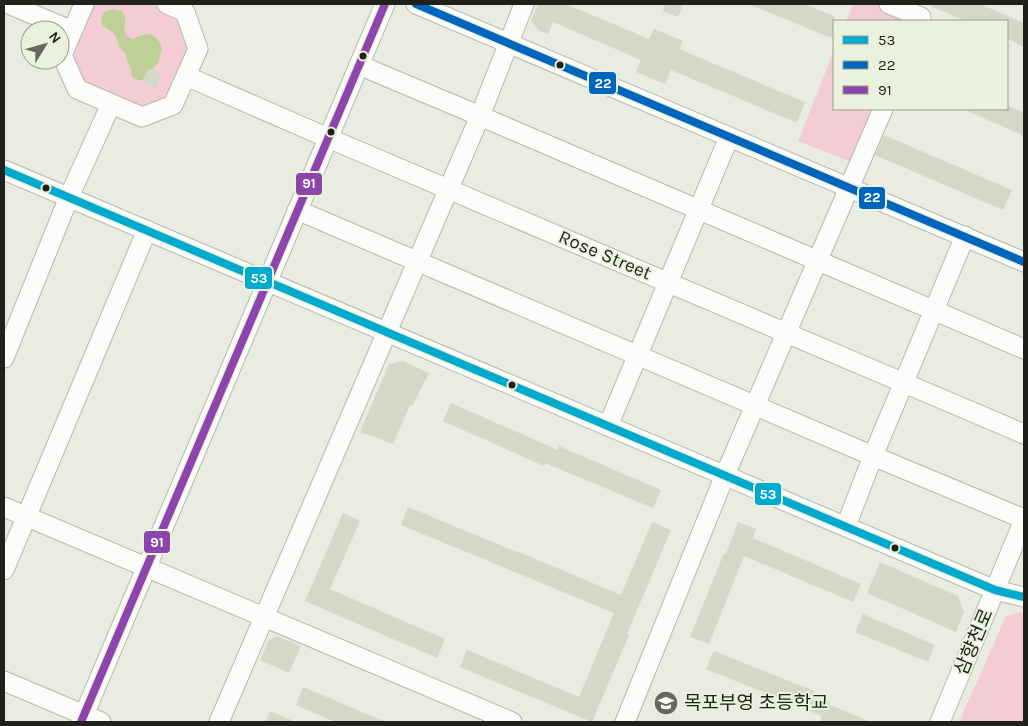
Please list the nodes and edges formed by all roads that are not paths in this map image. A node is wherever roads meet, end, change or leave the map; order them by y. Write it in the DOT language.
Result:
graph roads {
  1 [pos="9,4"];
  2 [pos="84,4"];
  3 [pos="167,4"];
  4 [pos="385,4"];
  5 [pos="416,4"];
  6 [pos="524,4"];
  7 [pos="889,4"];
  8 [pos="923,14"];
  9 [pos="72,31"];
  10 [pos="509,43"];
  11 [pos="358,66"];
  12 [pos="186,76"];
  13 [pos="111,104"];
  14 [pos="883,110"];
  15 [pos="480,116"];
  16 [pos="729,136"];
  17 [pos="328,138"];
  18 [pos="4,170"];
  19 [pos="849,188"];
  20 [pos="448,189"];
  21 [pos="69,197"];
  22 [pos="297,210"];
  23 [pos="698,210"];
  24 [pos="147,230"];
  25 [pos="965,236"];
  26 [pos="417,261"];
  27 [pos="818,261"];
  28 [pos="1024,262"];
  29 [pos="267,281"];
  30 [pos="668,282"];
  31 [pos="934,311"];
  32 [pos="387,332"];
  33 [pos="787,333"];
  34 [pos="1024,349"];
  35 [pos="637,355"];
  36 [pos="4,358"];
  37 [pos="904,383"];
  38 [pos="755,406"];
  39 [pos="608,426"];
  40 [pos="1024,434"];
  41 [pos="873,456"];
  42 [pos="725,475"];
  43 [pos="4,507"];
  44 [pos="26,517"];
  45 [pos="1024,520"];
  46 [pos="846,526"];
  47 [pos="146,567"];
  48 [pos="4,570"];
  49 [pos="995,590"];
  50 [pos="1024,597"];
  51 [pos="264,617"];
  52 [pos="4,680"];
  53 [pos="88,720"];
  54 [pos="219,722"];
  55 [pos="512,722"];
  56 [pos="625,722"];
  57 [pos="940,722"];
  1 -- 9 [label="street"];
  2 -- 9 [label="street"];
  3 -- 12 [label="street"];
  4 -- 11 [label="street"];
  5 -- 10 [label="street"];
  6 -- 10 [label="street"];
  7 -- 8 [label="street"];
  9 -- 13 [label="street"];
  10 -- 15 [label="street"];
  10 -- 16 [label="street"];
  11 -- 15 [label="street"];
  11 -- 17 [label="street"];
  12 -- 13 [label="street"];
  12 -- 17 [label="street, Rose Street"];
  13 -- 21 [label="street"];
  14 -- 19 [label="street"];
  15 -- 20 [label="street"];
  15 -- 23 [label="street"];
  16 -- 19 [label="street"];
  16 -- 23 [label="street"];
  17 -- 20 [label="street, Rose Street"];
  17 -- 22 [label="street"];
  18 -- 21 [label="street"];
  19 -- 25 [label="street"];
  19 -- 27 [label="street"];
  20 -- 26 [label="street"];
  20 -- 30 [label="street, Rose Street"];
  21 -- 24 [label="street"];
  21 -- 36 [label="street"];
  22 -- 26 [label="street"];
  22 -- 29 [label="street"];
  23 -- 27 [label="street"];
  23 -- 30 [label="street"];
  24 -- 29 [label="street"];
  24 -- 44 [label="street"];
  25 -- 28 [label="street"];
  25 -- 31 [label="street"];
  26 -- 32 [label="street"];
  26 -- 35 [label="street"];
  27 -- 31 [label="street"];
  27 -- 33 [label="street"];
  29 -- 32 [label="street"];
  29 -- 47 [label="street"];
  30 -- 33 [label="street, Rose Street"];
  30 -- 35 [label="street"];
  31 -- 34 [label="street"];
  31 -- 37 [label="street"];
  32 -- 39 [label="street"];
  32 -- 51 [label="street"];
  33 -- 37 [label="street, Rose Street"];
  33 -- 38 [label="street"];
  35 -- 38 [label="street"];
  35 -- 39 [label="street"];
  37 -- 40 [label="street, Rose Street"];
  37 -- 41 [label="street"];
  38 -- 41 [label="street"];
  38 -- 42 [label="street"];
  39 -- 42 [label="street"];
  41 -- 45 [label="street"];
  41 -- 46 [label="street"];
  42 -- 46 [label="street"];
  42 -- 56 [label="street"];
  43 -- 44 [label="street"];
  44 -- 47 [label="street"];
  44 -- 48 [label="street"];
  45 -- 49 [label="street"];
  46 -- 49 [label="street"];
  47 -- 51 [label="street"];
  47 -- 53 [label="street"];
  49 -- 50 [label="street, 삼향천로"];
  49 -- 57 [label="street, 삼향천로"];
  51 -- 54 [label="street"];
  51 -- 55 [label="street"];
  52 -- 53 [label="street"];
}
